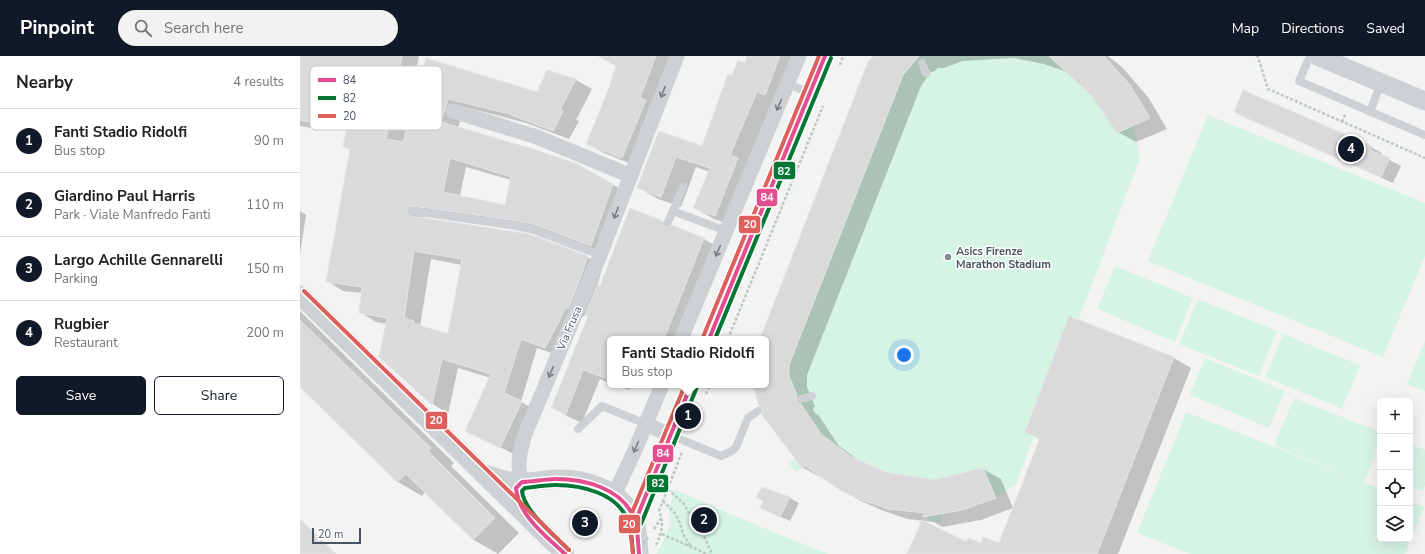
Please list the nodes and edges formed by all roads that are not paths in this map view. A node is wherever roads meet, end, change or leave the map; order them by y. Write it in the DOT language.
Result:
graph roads {
  1 [pos="678,56"];
  2 [pos="799,56"];
  3 [pos="825,56"];
  4 [pos="1320,57"];
  5 [pos="922,63"];
  6 [pos="926,73"];
  7 [pos="788,84"];
  8 [pos="1381,84"];
  9 [pos="810,93"];
  10 [pos="1425,101"];
  11 [pos="453,110"];
  12 [pos="1370,112"];
  13 [pos="1425,135"];
  14 [pos="631,176"];
  15 [pos="683,187"];
  16 [pos="412,211"];
  17 [pos="673,211"];
  18 [pos="668,222"];
  19 [pos="726,232"];
  20 [pos="749,241"];
  21 [pos="600,255"];
  22 [pos="300,295"];
  23 [pos="682,336"];
  24 [pos="711,336"];
  25 [pos="661,388"];
  26 [pos="690,388"];
  27 [pos="812,396"];
  28 [pos="800,399"];
  29 [pos="758,411"];
  30 [pos="646,424"];
  31 [pos="578,429"];
  32 [pos="670,435"];
  33 [pos="483,473"];
  34 [pos="522,482"];
  35 [pos="614,495"];
  36 [pos="527,516"];
  37 [pos="635,522"];
  38 [pos="648,546"];
  39 [pos="565,554"];
  1 -- 14 [label="street, Via Frusa, one-way"];
  2 -- 7 [label="street"];
  3 -- 9 [label="street"];
  4 -- 8 [label="street"];
  4 -- 12 [label="lane"];
  5 -- 6 [label="lane"];
  7 -- 9 [label="lane"];
  7 -- 19 [label="street, one-way"];
  8 -- 10 [label="street"];
  8 -- 12 [label="lane"];
  9 -- 20 [label="street"];
  11 -- 14 [label="street"];
  12 -- 13 [label="lane"];
  14 -- 21 [label="street, Via Frusa, one-way"];
  15 -- 17 [label="lane"];
  16 -- 21 [label="lane"];
  17 -- 18 [label="lane"];
  17 -- 19 [label="lane"];
  19 -- 20 [label="street"];
  19 -- 23 [label="street, one-way"];
  20 -- 24 [label="street"];
  21 -- 34 [label="street, Via Frusa, one-way"];
  22 -- 33 [label="street"];
  25 -- 30 [label="street"];
  26 -- 32 [label="street"];
  27 -- 28 [label="lane"];
  29 -- 32 [label="lane"];
  30 -- 31 [label="lane"];
  30 -- 32 [label="street"];
  30 -- 35 [label="street, one-way"];
  32 -- 37 [label="street"];
  33 -- 34 [label="street"];
  33 -- 36 [label="street"];
  34 -- 35 [label="street"];
  34 -- 36 [label="street"];
  35 -- 37 [label="street"];
  36 -- 39 [label="street"];
  37 -- 38 [label="street"];
}
